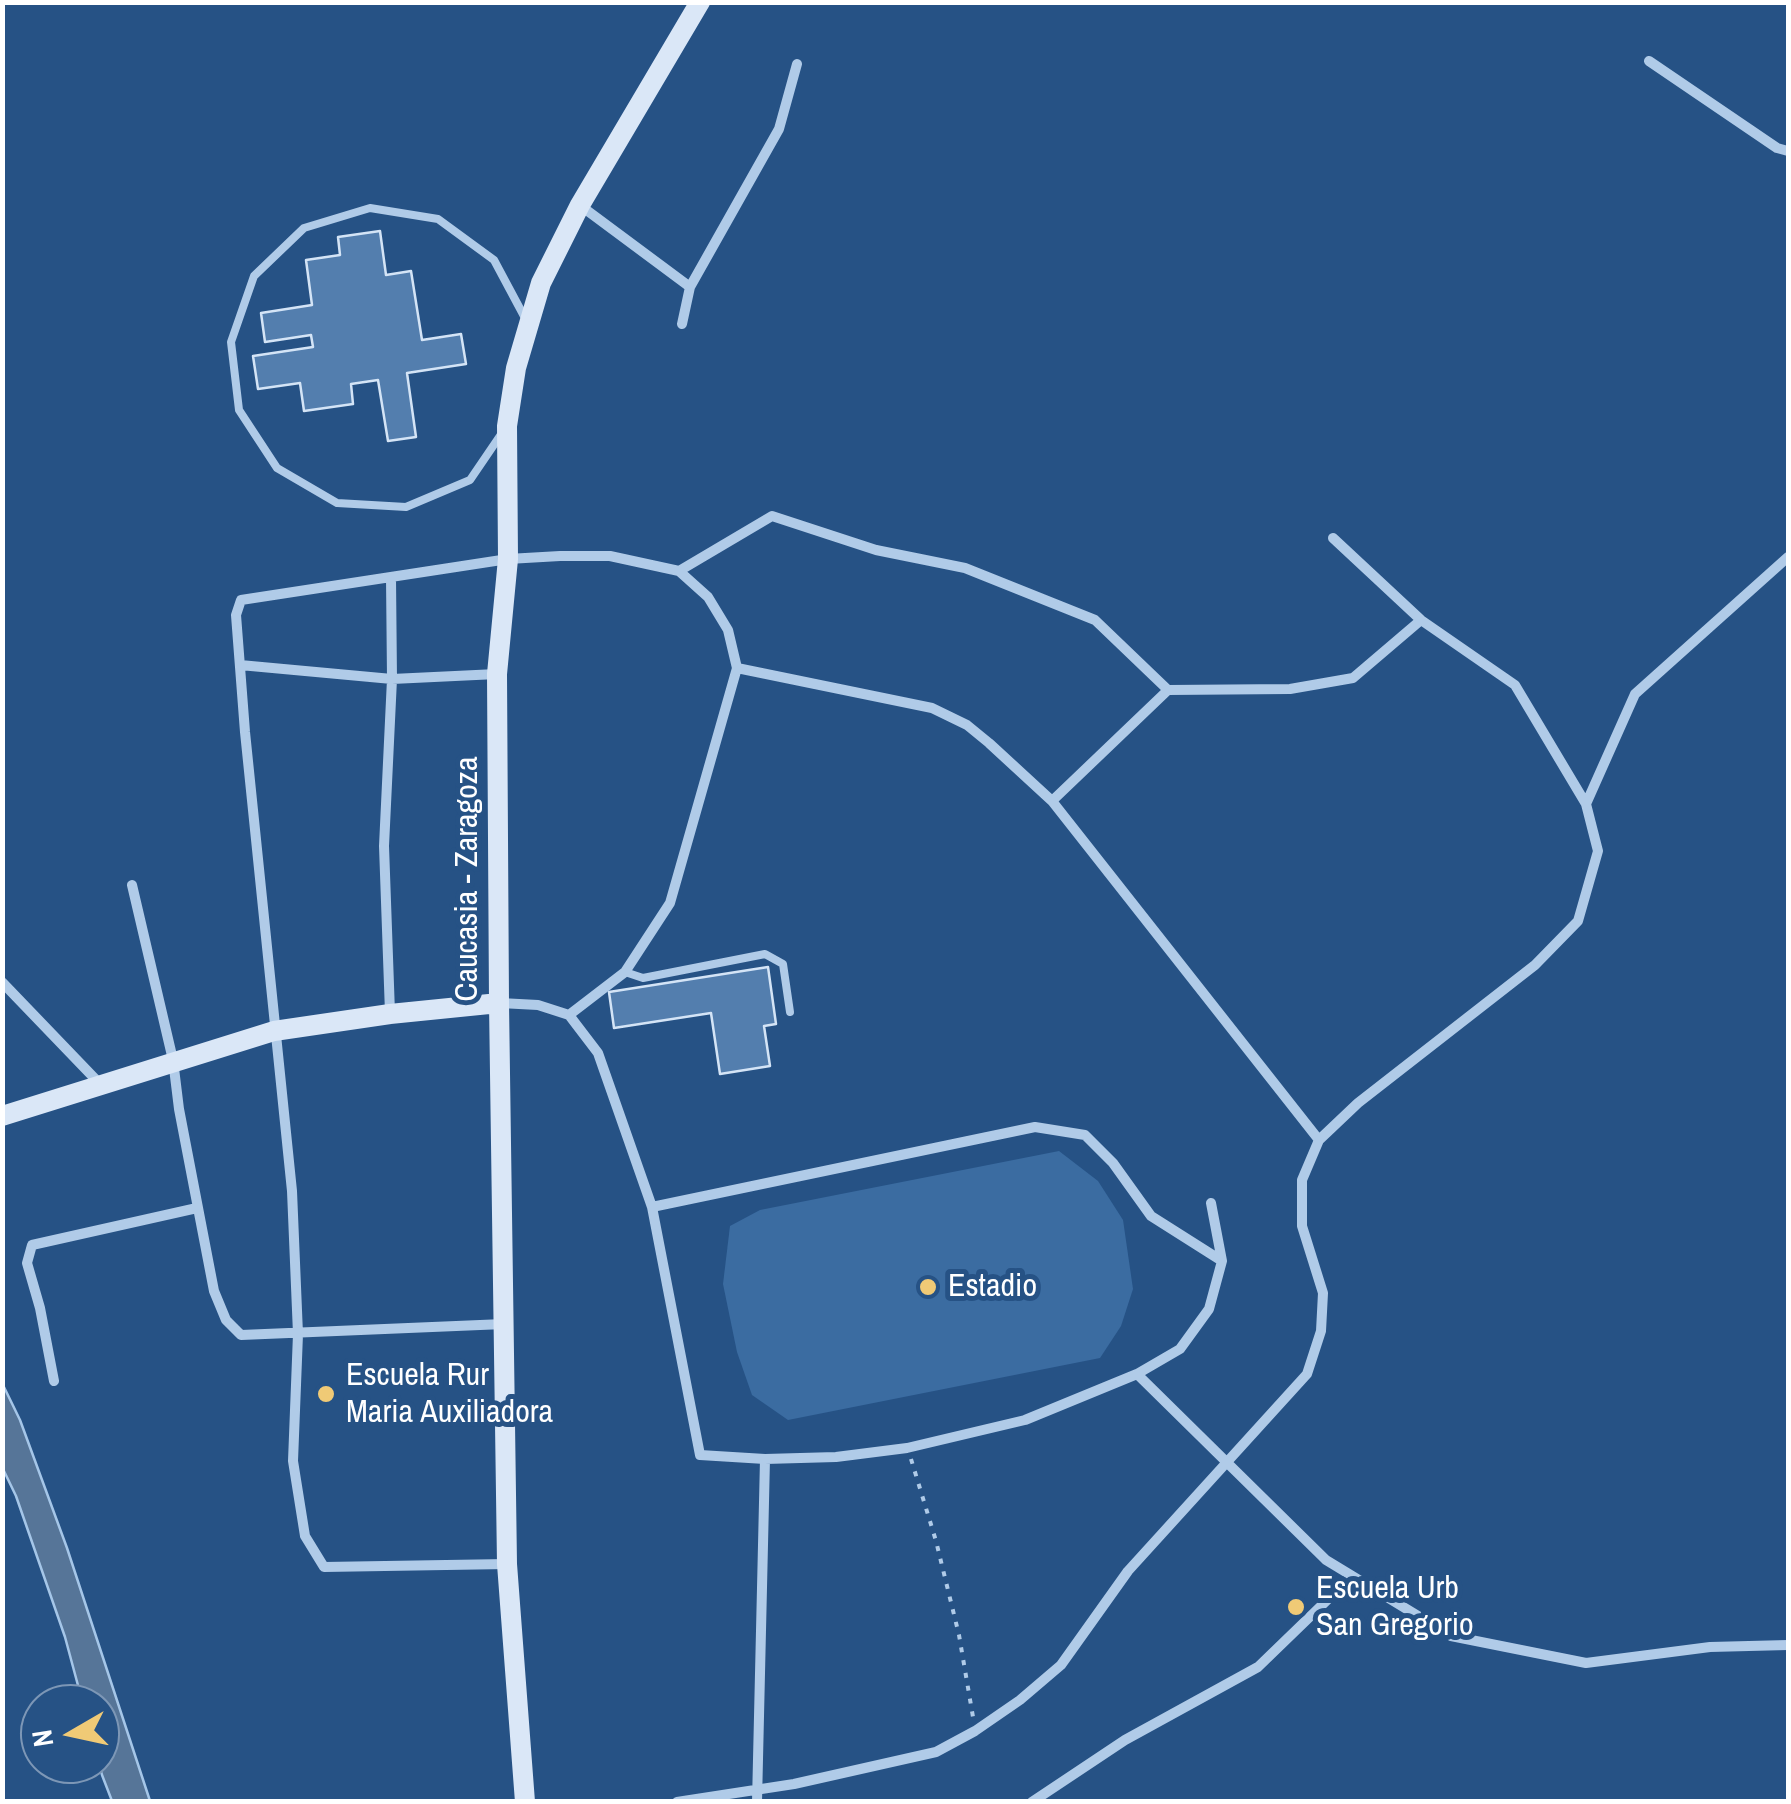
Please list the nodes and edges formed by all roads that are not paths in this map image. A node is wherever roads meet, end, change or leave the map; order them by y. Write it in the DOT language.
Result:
graph roads {
  1 [pos="700,2"];
  2 [pos="1649,61"];
  3 [pos="796,64"];
  4 [pos="1788,152"];
  5 [pos="580,206"];
  6 [pos="690,287"];
  7 [pos="527,322"];
  8 [pos="682,324"];
  9 [pos="507,426"];
  10 [pos="1333,538"];
  11 [pos="1788,558"];
  12 [pos="508,559"];
  13 [pos="680,571"];
  14 [pos="391,578"];
  15 [pos="1421,620"];
  16 [pos="240,666"];
  17 [pos="737,668"];
  18 [pos="497,674"];
  19 [pos="392,678"];
  20 [pos="1168,690"];
  21 [pos="1052,801"];
  22 [pos="1586,804"];
  23 [pos="132,885"];
  24 [pos="625,972"];
  25 [pos="2,982"];
  26 [pos="499,1003"];
  27 [pos="790,1012"];
  28 [pos="390,1014"];
  29 [pos="569,1015"];
  30 [pos="274,1031"];
  31 [pos="173,1060"];
  32 [pos="101,1085"];
  33 [pos="2,1116"];
  34 [pos="1319,1140"];
  35 [pos="1211,1204"];
  36 [pos="197,1208"];
  37 [pos="652,1208"];
  38 [pos="1222,1261"];
  39 [pos="505,1324"];
  40 [pos="298,1334"];
  41 [pos="1137,1374"];
  42 [pos="54,1380"];
  43 [pos="764,1458"];
  44 [pos="1230,1462"];
  45 [pos="507,1564"];
  46 [pos="1352,1576"];
  47 [pos="1788,1645"];
  48 [pos="757,1795"];
  49 [pos="525,1802"];
  50 [pos="677,1802"];
  51 [pos="1032,1802"];
  1 -- 5 [label="main road, Caucasia - Zaragoza"];
  2 -- 4 [label="street"];
  3 -- 6 [label="street"];
  5 -- 6 [label="street"];
  5 -- 7 [label="main road, Caucasia - Zaragoza"];
  6 -- 8 [label="street"];
  7 -- 9 [label="main road, Caucasia - Zaragoza"];
  7 -- 9 [label="lane"];
  9 -- 12 [label="main road, Caucasia - Zaragoza"];
  10 -- 15 [label="street"];
  11 -- 22 [label="street"];
  12 -- 13 [label="street"];
  12 -- 14 [label="street"];
  12 -- 18 [label="main road, Caucasia - Zaragoza"];
  13 -- 17 [label="street"];
  13 -- 20 [label="street"];
  14 -- 16 [label="street"];
  14 -- 19 [label="street"];
  15 -- 20 [label="street"];
  15 -- 22 [label="street"];
  16 -- 19 [label="street"];
  16 -- 30 [label="street"];
  17 -- 21 [label="street"];
  17 -- 24 [label="street"];
  18 -- 19 [label="street"];
  18 -- 26 [label="main road, Caucasia - Zaragoza"];
  19 -- 28 [label="street"];
  20 -- 21 [label="street"];
  21 -- 34 [label="street"];
  22 -- 34 [label="street"];
  23 -- 31 [label="street"];
  24 -- 27 [label="lane"];
  24 -- 29 [label="street"];
  25 -- 32 [label="street"];
  26 -- 28 [label="main road"];
  26 -- 29 [label="street"];
  26 -- 39 [label="main road, Caucasia - Zaragoza"];
  28 -- 30 [label="main road"];
  29 -- 37 [label="street"];
  30 -- 31 [label="main road"];
  30 -- 40 [label="street"];
  31 -- 32 [label="main road"];
  31 -- 36 [label="street"];
  32 -- 33 [label="main road"];
  34 -- 44 [label="street"];
  35 -- 38 [label="street"];
  36 -- 40 [label="street"];
  36 -- 42 [label="street"];
  37 -- 38 [label="street"];
  37 -- 43 [label="street"];
  38 -- 41 [label="street"];
  39 -- 40 [label="street"];
  39 -- 45 [label="main road, Caucasia - Zaragoza"];
  40 -- 45 [label="street"];
  41 -- 43 [label="street"];
  41 -- 44 [label="street"];
  43 -- 48 [label="street"];
  44 -- 46 [label="street"];
  44 -- 48 [label="street"];
  45 -- 49 [label="main road, Caucasia - Zaragoza"];
  46 -- 47 [label="street"];
  46 -- 51 [label="street"];
  48 -- 50 [label="street"];
}
